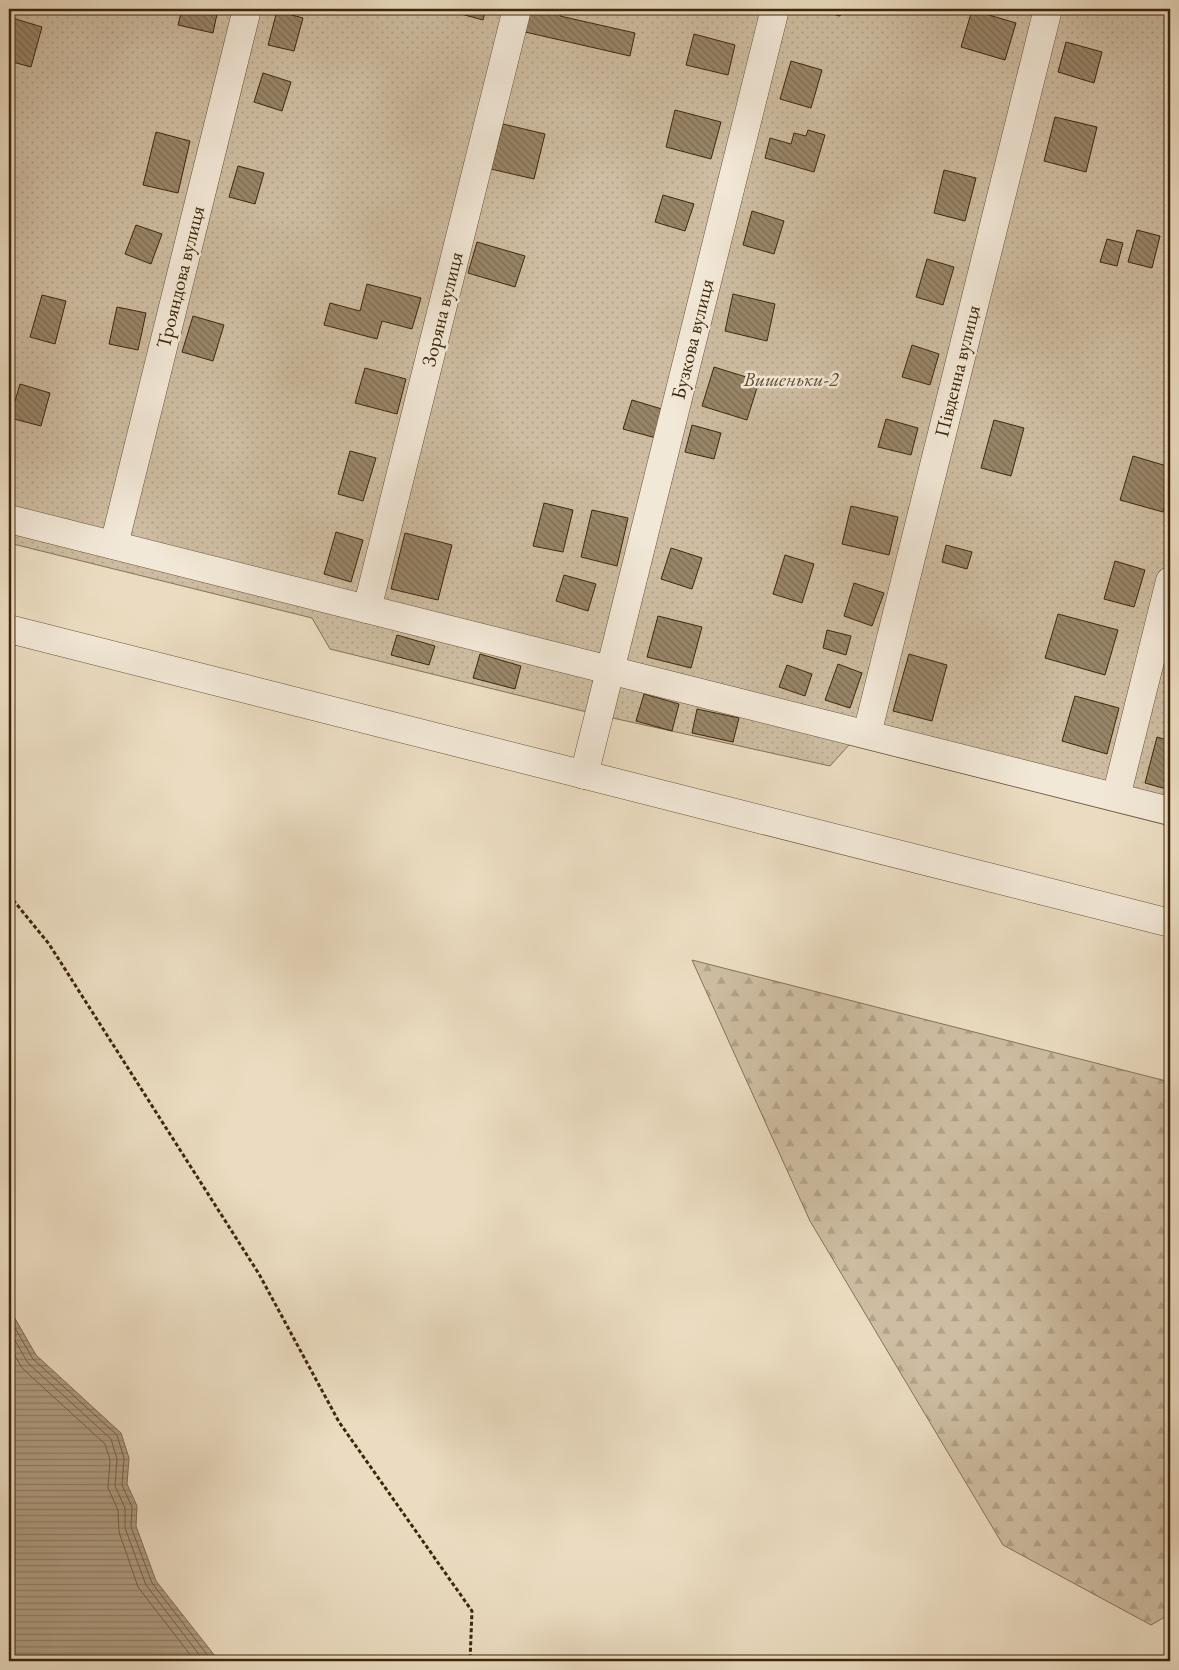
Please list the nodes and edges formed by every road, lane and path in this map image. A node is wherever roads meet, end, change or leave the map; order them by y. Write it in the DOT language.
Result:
graph roads {
  1 [pos="247,9"];
  2 [pos="517,9"];
  3 [pos="775,9"];
  4 [pos="1048,9"];
  5 [pos="9,519"];
  6 [pos="114,545"];
  7 [pos="1170,581"];
  8 [pos="367,609"];
  9 [pos="9,629"];
  10 [pos="610,670"];
  11 [pos="867,734"];
  12 [pos="584,775"];
  13 [pos="1116,797"];
  14 [pos="1170,811"];
  15 [pos="9,895"];
  16 [pos="1170,923"];
  17 [pos="470,1661"];
  1 -- 6 [label="street, Трояндова вулиця"];
  2 -- 8 [label="street, Зоряна вулиця"];
  3 -- 10 [label="street, Бузкова вулиця"];
  4 -- 11 [label="street, Південна вулиця"];
  5 -- 6 [label="street"];
  6 -- 8 [label="street"];
  7 -- 13 [label="street"];
  8 -- 10 [label="street"];
  9 -- 12 [label="street"];
  10 -- 11 [label="street"];
  10 -- 12 [label="street, Бузкова вулиця"];
  11 -- 13 [label="street"];
  12 -- 16 [label="street"];
  13 -- 14 [label="street"];
  15 -- 17 [label="path"];
}
